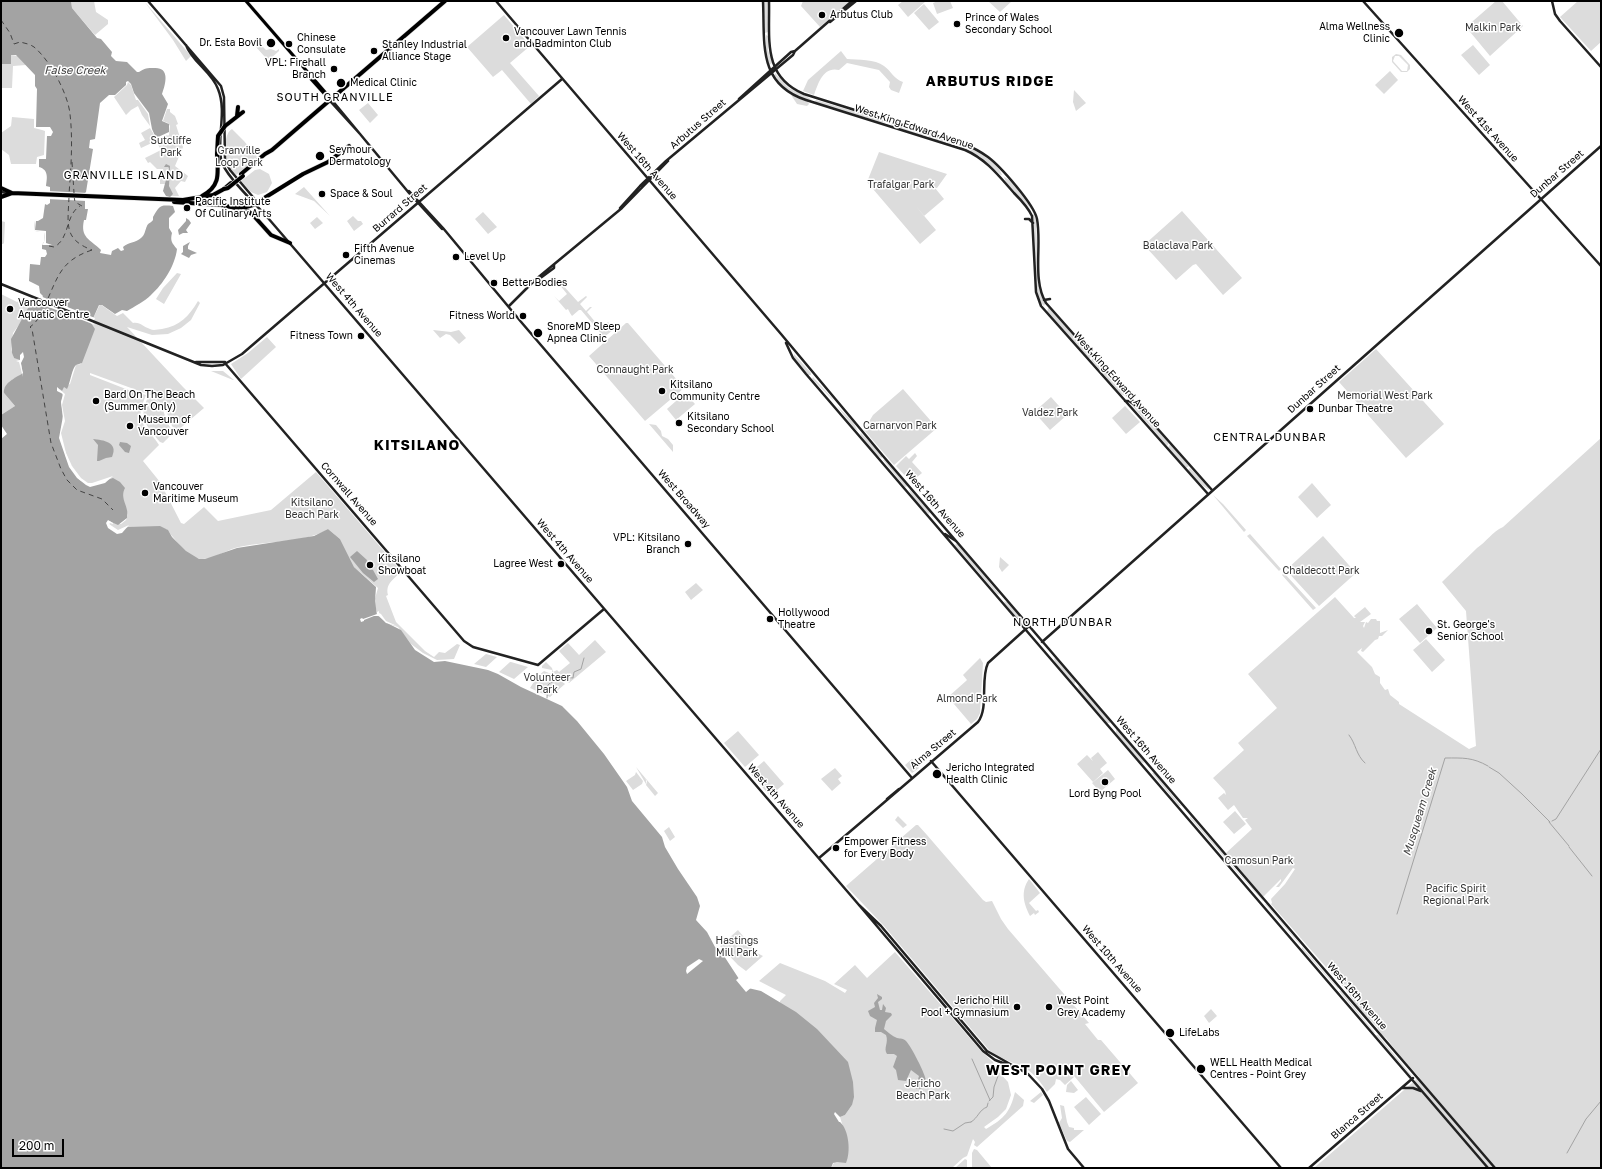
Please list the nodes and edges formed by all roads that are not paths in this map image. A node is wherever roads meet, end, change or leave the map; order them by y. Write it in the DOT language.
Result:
graph roads {
  1 [pos="148,1"];
  2 [pos="246,1"];
  3 [pos="445,1"];
  4 [pos="496,1"];
  5 [pos="763,1"];
  6 [pos="769,1"];
  7 [pos="852,1"];
  8 [pos="856,1"];
  9 [pos="1363,1"];
  10 [pos="1552,1"];
  11 [pos="829,22"];
  12 [pos="186,45"];
  13 [pos="1601,67"];
  14 [pos="775,68"];
  15 [pos="770,71"];
  16 [pos="562,79"];
  17 [pos="331,99"];
  18 [pos="238,107"];
  19 [pos="243,112"];
  20 [pos="236,117"];
  21 [pos="349,146"];
  22 [pos="1601,146"];
  23 [pos="267,154"];
  24 [pos="242,175"];
  25 [pos="648,179"];
  26 [pos="1,188"];
  27 [pos="1,192"];
  28 [pos="12,193"];
  29 [pos="1,196"];
  30 [pos="201,198"];
  31 [pos="1540,199"];
  32 [pos="155,200"];
  33 [pos="419,202"];
  34 [pos="235,207"];
  35 [pos="259,207"];
  36 [pos="1025,219"];
  37 [pos="1033,223"];
  38 [pos="290,243"];
  39 [pos="1601,266"];
  40 [pos="1,284"];
  41 [pos="325,284"];
  42 [pos="1044,299"];
  43 [pos="1050,299"];
  44 [pos="509,306"];
  45 [pos="786,342"];
  46 [pos="226,362"];
  47 [pos="1118,393"];
  48 [pos="1130,397"];
  49 [pos="1125,401"];
  50 [pos="1140,409"];
  51 [pos="1201,486"];
  52 [pos="1212,490"];
  53 [pos="1208,494"];
  54 [pos="943,533"];
  55 [pos="956,541"];
  56 [pos="604,609"];
  57 [pos="1029,626"];
  58 [pos="1025,629"];
  59 [pos="1042,642"];
  60 [pos="1039,645"];
  61 [pos="931,761"];
  62 [pos="912,778"];
  63 [pos="819,858"];
  64 [pos="1416,1076"];
  65 [pos="1412,1079"];
  66 [pos="1402,1088"];
  67 [pos="1423,1092"];
  68 [pos="1084,1168"];
  69 [pos="1281,1168"];
  70 [pos="1309,1168"];
  71 [pos="1488,1168"];
  72 [pos="1495,1168"];
  1 -- 12 [label="main road"];
  2 -- 17 [label="main road, West Broadway"];
  3 -- 17 [label="highway"];
  4 -- 16 [label="main road, West 16th Avenue"];
  5 -- 15 [label="main road, West King Edward Avenue"];
  6 -- 14 [label="main road, West King Edward Avenue"];
  7 -- 11 [label="main road, Arbutus Street"];
  8 -- 11 [label="main road, Arbutus Street"];
  9 -- 31 [label="main road, West 41st Avenue"];
  10 -- 13 [label="main road"];
  11 -- 14 [label="main road, Arbutus Street"];
  12 -- 35 [label="main road, West 4th Avenue"];
  12 -- 35 [label="main road, West 4th Avenue"];
  14 -- 15 [label="main road, Arbutus Street"];
  14 -- 42 [label="main road, West King Edward Avenue"];
  15 -- 25 [label="main road, Arbutus Street"];
  15 -- 37 [label="main road, West King Edward Avenue"];
  16 -- 25 [label="main road, West 16th Avenue"];
  16 -- 33 [label="main road, Burrard Street"];
  17 -- 23 [label="highway"];
  17 -- 33 [label="main road, West Broadway"];
  18 -- 20 [label="highway"];
  19 -- 20 [label="highway"];
  20 -- 30 [label="highway, bridge"];
  21 -- 34 [label="highway, bridge"];
  22 -- 31 [label="main road, Dunbar Street"];
  23 -- 24 [label="highway"];
  23 -- 24 [label="highway"];
  24 -- 30 [label="highway, bridge"];
  25 -- 44 [label="main road, Arbutus Street"];
  25 -- 45 [label="main road, West 16th Avenue"];
  26 -- 28 [label="highway"];
  27 -- 28 [label="main road"];
  28 -- 29 [label="highway"];
  28 -- 32 [label="highway"];
  30 -- 32 [label="highway"];
  31 -- 39 [label="main road, West 41st Avenue"];
  31 -- 52 [label="main road, Dunbar Street"];
  32 -- 34 [label="highway"];
  33 -- 41 [label="main road, Burrard Street"];
  33 -- 44 [label="main road, West Broadway"];
  34 -- 38 [label="highway"];
  35 -- 38 [label="main road, West 4th Avenue"];
  36 -- 37 [label="main road"];
  37 -- 47 [label="main road, West King Edward Avenue"];
  38 -- 41 [label="main road, West 4th Avenue"];
  40 -- 46 [label="main road, Burrard Street"];
  41 -- 46 [label="main road, Burrard Street"];
  41 -- 56 [label="main road, West 4th Avenue"];
  42 -- 43 [label="main road"];
  42 -- 48 [label="main road, West King Edward Avenue"];
  44 -- 62 [label="main road, West Broadway"];
  45 -- 54 [label="main road, West 16th Avenue"];
  45 -- 55 [label="main road, West 16th Avenue"];
  46 -- 56 [label="main road, Cornwall Avenue"];
  47 -- 48 [label="main road"];
  47 -- 49 [label="main road, West King Edward Avenue"];
  48 -- 50 [label="main road, West King Edward Avenue"];
  49 -- 50 [label="main road"];
  49 -- 51 [label="main road, West King Edward Avenue"];
  50 -- 52 [label="main road, West King Edward Avenue"];
  51 -- 52 [label="main road"];
  51 -- 53 [label="main road, West King Edward Avenue"];
  52 -- 53 [label="main road, Dunbar Street"];
  53 -- 59 [label="main road, Dunbar Street"];
  54 -- 55 [label="main road"];
  54 -- 58 [label="main road, West 16th Avenue"];
  55 -- 57 [label="main road, West 16th Avenue"];
  56 -- 63 [label="main road, West 4th Avenue"];
  57 -- 58 [label="main road"];
  57 -- 59 [label="main road, West 16th Avenue"];
  58 -- 60 [label="main road, West 16th Avenue"];
  58 -- 61 [label="main road, Alma Street"];
  59 -- 60 [label="main road, Dunbar Street"];
  59 -- 64 [label="main road, West 16th Avenue"];
  60 -- 65 [label="main road, West 16th Avenue"];
  61 -- 62 [label="main road, Alma Street"];
  61 -- 69 [label="main road, West 10th Avenue"];
  62 -- 63 [label="main road, Alma Street"];
  63 -- 68 [label="main road, West 4th Avenue"];
  64 -- 65 [label="main road, Blanca Street"];
  64 -- 72 [label="main road, West 16th Avenue"];
  65 -- 66 [label="main road, Blanca Street"];
  65 -- 67 [label="main road, West 16th Avenue"];
  66 -- 67 [label="main road"];
  66 -- 70 [label="main road, Blanca Street"];
  67 -- 71 [label="main road, West 16th Avenue"];
}
